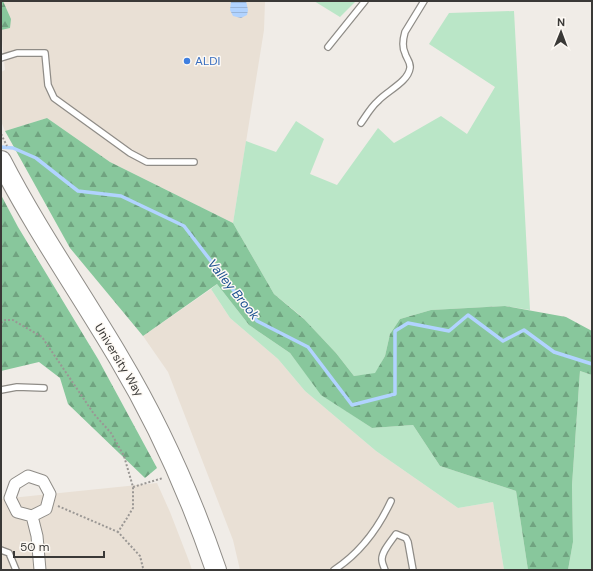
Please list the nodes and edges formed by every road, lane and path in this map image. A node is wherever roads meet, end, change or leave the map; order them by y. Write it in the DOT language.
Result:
graph roads {
  1 [pos="365,1"];
  2 [pos="424,1"];
  3 [pos="328,47"];
  4 [pos="1,58"];
  5 [pos="361,123"];
  6 [pos="194,162"];
  7 [pos="2,163"];
  8 [pos="1,323"];
  9 [pos="44,388"];
  10 [pos="1,390"];
  11 [pos="168,476"];
  12 [pos="133,487"];
  13 [pos="6,498"];
  14 [pos="48,502"];
  15 [pos="391,502"];
  16 [pos="32,516"];
  17 [pos="118,532"];
  18 [pos="1,550"];
  19 [pos="16,570"];
  20 [pos="40,570"];
  21 [pos="144,570"];
  22 [pos="216,570"];
  23 [pos="334,570"];
  24 [pos="385,570"];
  25 [pos="413,570"];
  1 -- 3 [label="lane"];
  2 -- 5 [label="lane"];
  4 -- 6 [label="lane"];
  7 -- 22 [label="highway, University Way"];
  8 -- 12 [label="path"];
  9 -- 10 [label="lane"];
  11 -- 12 [label="path"];
  12 -- 17 [label="path"];
  13 -- 14 [label="street"];
  13 -- 16 [label="street"];
  14 -- 16 [label="street"];
  14 -- 17 [label="path"];
  15 -- 23 [label="lane"];
  16 -- 20 [label="street"];
  17 -- 21 [label="path"];
  18 -- 19 [label="lane"];
  24 -- 25 [label="lane"];
}
